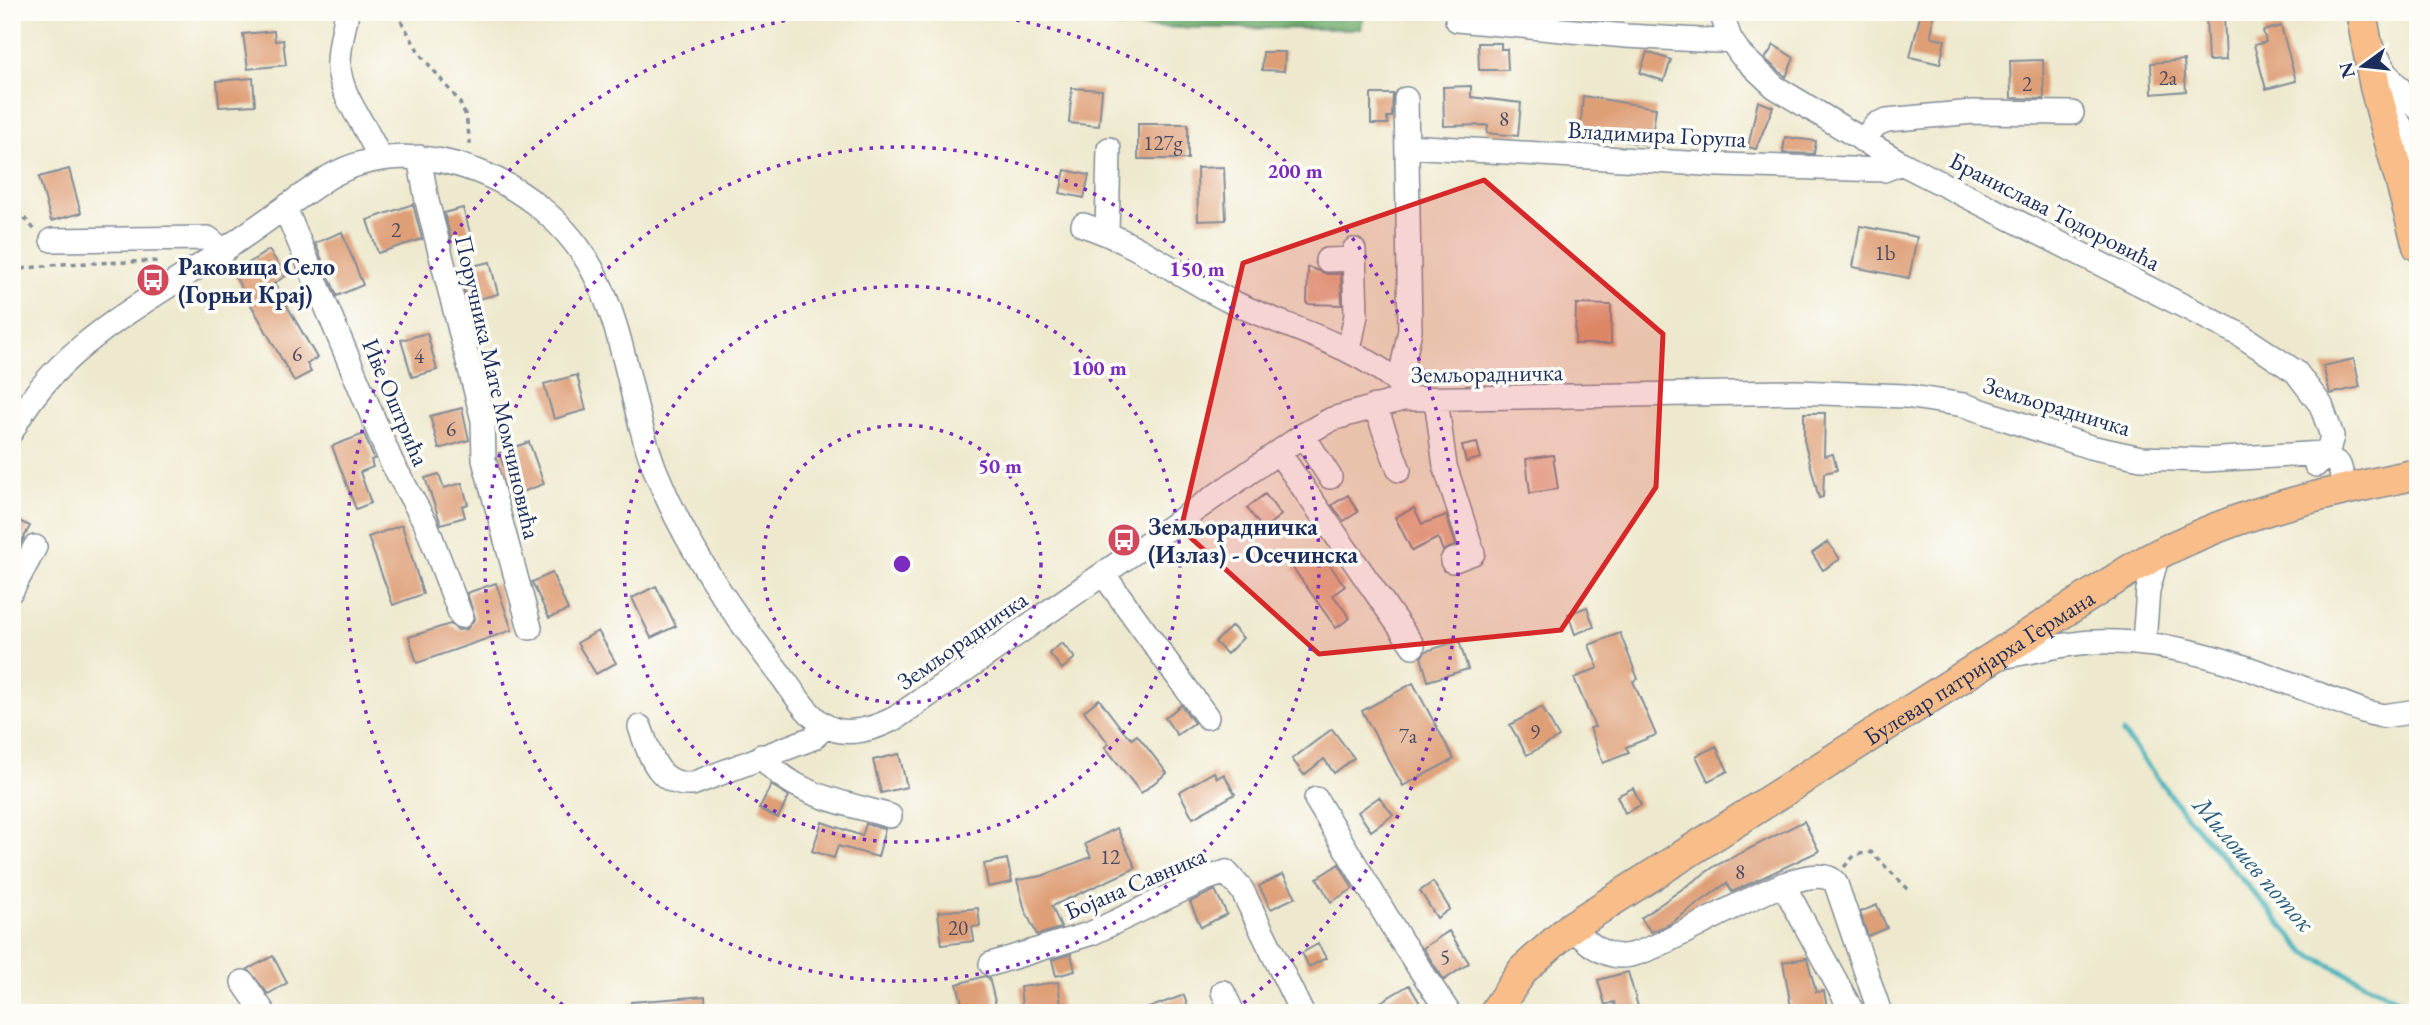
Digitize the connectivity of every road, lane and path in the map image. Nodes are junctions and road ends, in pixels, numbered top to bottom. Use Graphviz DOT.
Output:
graph roads {
  1 [pos="347,12"];
  2 [pos="396,12"];
  3 [pos="1721,12"];
  4 [pos="1457,20"];
  5 [pos="2363,22"];
  6 [pos="1730,39"];
  7 [pos="2375,87"];
  8 [pos="1406,99"];
  9 [pos="2418,108"];
  10 [pos="2072,113"];
  11 [pos="1862,140"];
  12 [pos="1408,146"];
  13 [pos="1109,149"];
  14 [pos="2418,153"];
  15 [pos="379,157"];
  16 [pos="419,157"];
  17 [pos="1901,163"];
  18 [pos="475,172"];
  19 [pos="12,191"];
  20 [pos="285,208"];
  21 [pos="1083,225"];
  22 [pos="1108,233"];
  23 [pos="52,240"];
  24 [pos="2418,246"];
  25 [pos="224,251"];
  26 [pos="1326,260"];
  27 [pos="1349,349"];
  28 [pos="1401,391"];
  29 [pos="1436,399"];
  30 [pos="1376,406"];
  31 [pos="12,431"];
  32 [pos="1303,435"];
  33 [pos="1279,453"];
  34 [pos="1399,470"];
  35 [pos="2322,471"];
  36 [pos="2418,474"];
  37 [pos="1330,477"];
  38 [pos="35,547"];
  39 [pos="2158,554"];
  40 [pos="1452,561"];
  41 [pos="1104,575"];
  42 [pos="12,590"];
  43 [pos="461,616"];
  44 [pos="530,628"];
  45 [pos="2144,642"];
  46 [pos="1413,646"];
  47 [pos="1993,659"];
  48 [pos="2418,712"];
  49 [pos="1207,718"];
  50 [pos="826,726"];
  51 [pos="640,727"];
  52 [pos="761,756"];
  53 [pos="1316,799"];
  54 [pos="890,816"];
  55 [pos="1833,879"];
  56 [pos="1783,884"];
  57 [pos="1909,890"];
  58 [pos="1571,927"];
  59 [pos="991,964"];
  60 [pos="243,982"];
  61 [pos="264,1013"];
  62 [pos="1302,1013"];
  63 [pos="1448,1013"];
  64 [pos="1494,1013"];
  65 [pos="1853,1013"];
  66 [pos="1880,1013"];
  1 -- 15 [label="street"];
  2 -- 18 [label="path"];
  3 -- 6 [label="street, Бранислава Тодоровића"];
  4 -- 6 [label="street"];
  5 -- 7 [label="main road"];
  5 -- 9 [label="street"];
  6 -- 11 [label="street, Бранислава Тодоровића"];
  7 -- 14 [label="street"];
  7 -- 24 [label="main road"];
  8 -- 12 [label="street"];
  10 -- 11 [label="street"];
  11 -- 17 [label="street, Бранислава Тодоровића"];
  12 -- 17 [label="street, Владимира Горупа"];
  12 -- 28 [label="street"];
  13 -- 22 [label="street"];
  15 -- 16 [label="street"];
  15 -- 20 [label="street"];
  16 -- 18 [label="street"];
  16 -- 44 [label="street, Поручника Мате Момчиновића"];
  17 -- 35 [label="street, Бранислава Тодоровића"];
  18 -- 50 [label="street"];
  19 -- 23 [label="path"];
  20 -- 25 [label="street"];
  20 -- 43 [label="street, Иве Оштрића"];
  21 -- 22 [label="street"];
  22 -- 27 [label="street"];
  23 -- 25 [label="street"];
  25 -- 31 [label="street"];
  26 -- 27 [label="street"];
  27 -- 28 [label="street"];
  28 -- 29 [label="street, Земљорадничка"];
  28 -- 30 [label="street, Земљорадничка"];
  29 -- 35 [label="street, Земљорадничка"];
  29 -- 40 [label="street"];
  30 -- 32 [label="street, Земљорадничка"];
  30 -- 34 [label="street"];
  32 -- 33 [label="street, Земљорадничка"];
  32 -- 37 [label="street"];
  33 -- 41 [label="street, Земљорадничка"];
  33 -- 46 [label="street"];
  35 -- 36 [label="main road, Булевар патријарха Германа"];
  35 -- 39 [label="main road, Булевар патријарха Германа"];
  38 -- 42 [label="street"];
  39 -- 45 [label="street"];
  39 -- 47 [label="main road, Булевар патријарха Германа"];
  41 -- 49 [label="street"];
  41 -- 50 [label="street, Земљорадничка"];
  45 -- 47 [label="street"];
  45 -- 48 [label="street"];
  47 -- 58 [label="main road, Булевар патријарха Германа"];
  50 -- 52 [label="street"];
  51 -- 52 [label="street"];
  52 -- 54 [label="street"];
  53 -- 63 [label="street"];
  55 -- 56 [label="street"];
  55 -- 57 [label="path"];
  55 -- 66 [label="street"];
  56 -- 58 [label="street"];
  56 -- 65 [label="street"];
  58 -- 64 [label="main road, Булевар патријарха Германа"];
  59 -- 62 [label="street, Бојана Савника"];
  60 -- 61 [label="street"];
}
